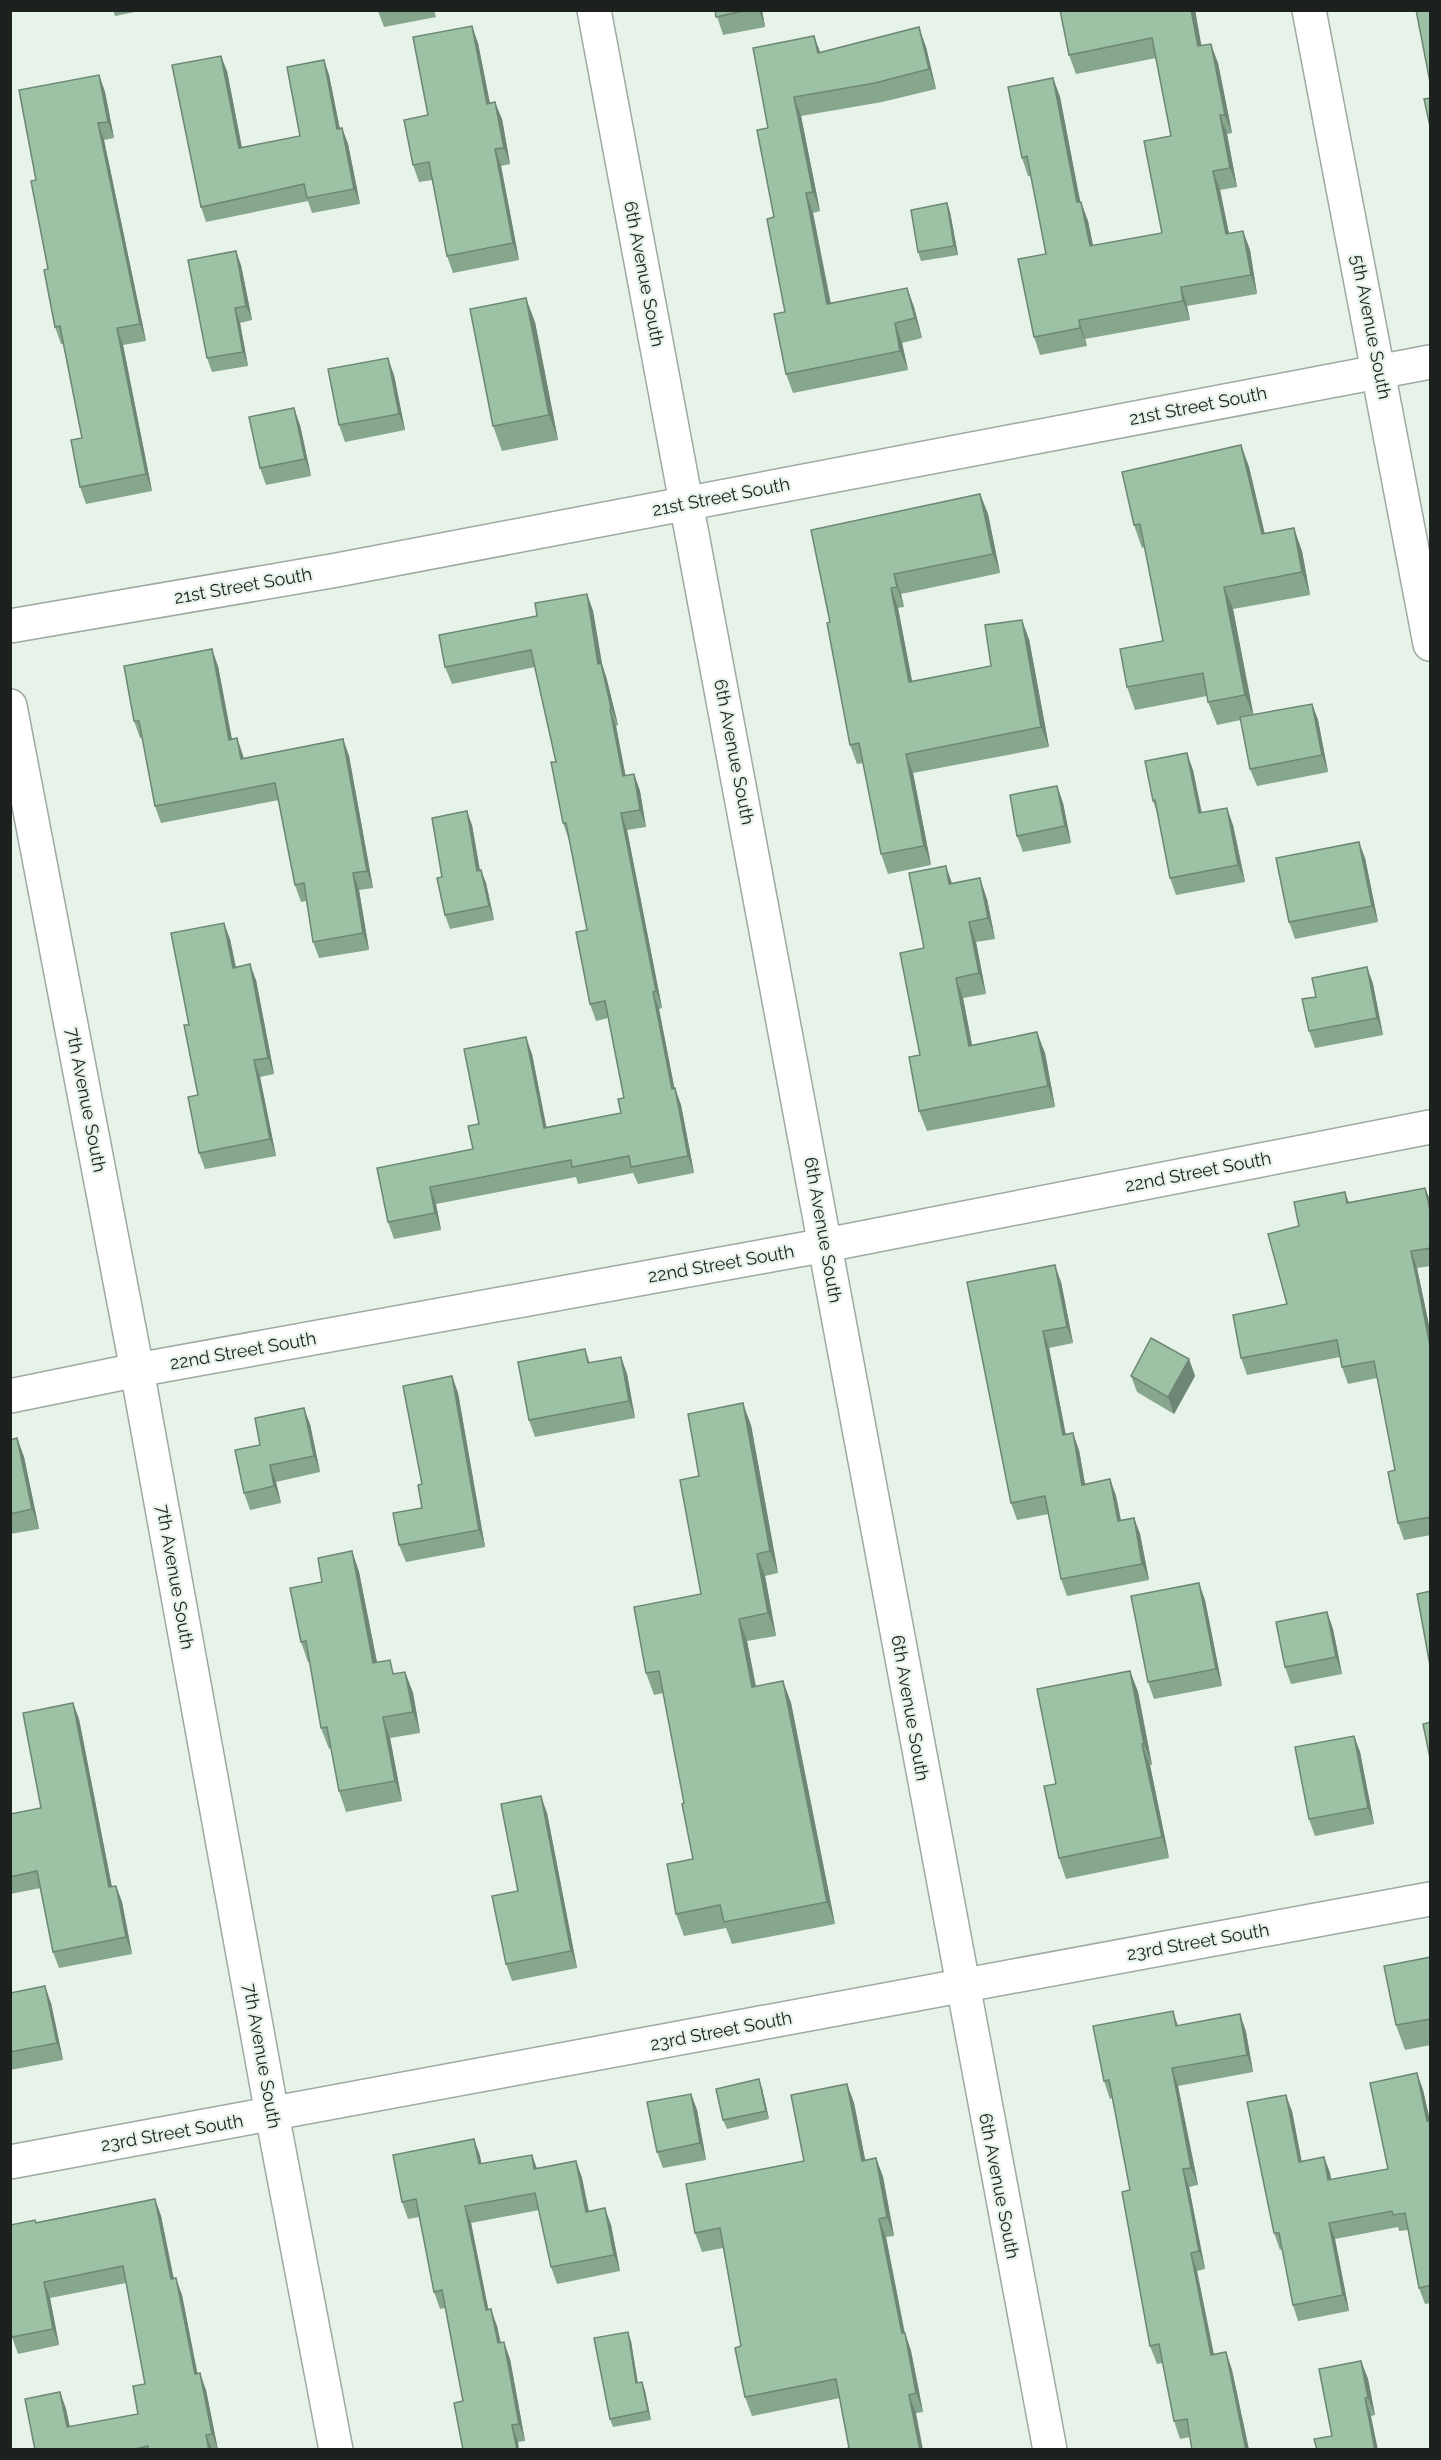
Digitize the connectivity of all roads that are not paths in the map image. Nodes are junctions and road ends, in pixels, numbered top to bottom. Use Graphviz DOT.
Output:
graph roads {
  1 [pos="594,10"];
  2 [pos="1309,10"];
  3 [pos="1431,362"];
  4 [pos="1380,372"];
  5 [pos="688,503"];
  6 [pos="10,626"];
  7 [pos="1431,644"];
  8 [pos="10,706"];
  9 [pos="1431,1127"];
  10 [pos="826,1245"];
  11 [pos="137,1371"];
  12 [pos="10,1396"];
  13 [pos="1431,1899"];
  14 [pos="961,1985"];
  15 [pos="272,2114"];
  16 [pos="10,2162"];
  17 [pos="336,2450"];
  18 [pos="1050,2450"];
  1 -- 5 [label="street, 6th Avenue South"];
  2 -- 4 [label="street, 5th Avenue South"];
  3 -- 4 [label="street, 21st Street South"];
  4 -- 5 [label="street, 21st Street South"];
  4 -- 7 [label="street, 5th Avenue South"];
  5 -- 6 [label="street, 21st Street South"];
  5 -- 10 [label="street, 6th Avenue South"];
  8 -- 11 [label="street, 7th Avenue South"];
  9 -- 10 [label="street, 22nd Street South"];
  10 -- 11 [label="street, 22nd Street South"];
  10 -- 14 [label="street, 6th Avenue South"];
  11 -- 12 [label="street, 22nd Street South"];
  11 -- 15 [label="street, 7th Avenue South"];
  13 -- 14 [label="street, 23rd Street South"];
  14 -- 15 [label="street, 23rd Street South"];
  14 -- 18 [label="street, 6th Avenue South"];
  15 -- 16 [label="street, 23rd Street South"];
  15 -- 17 [label="street, 7th Avenue South"];
}
